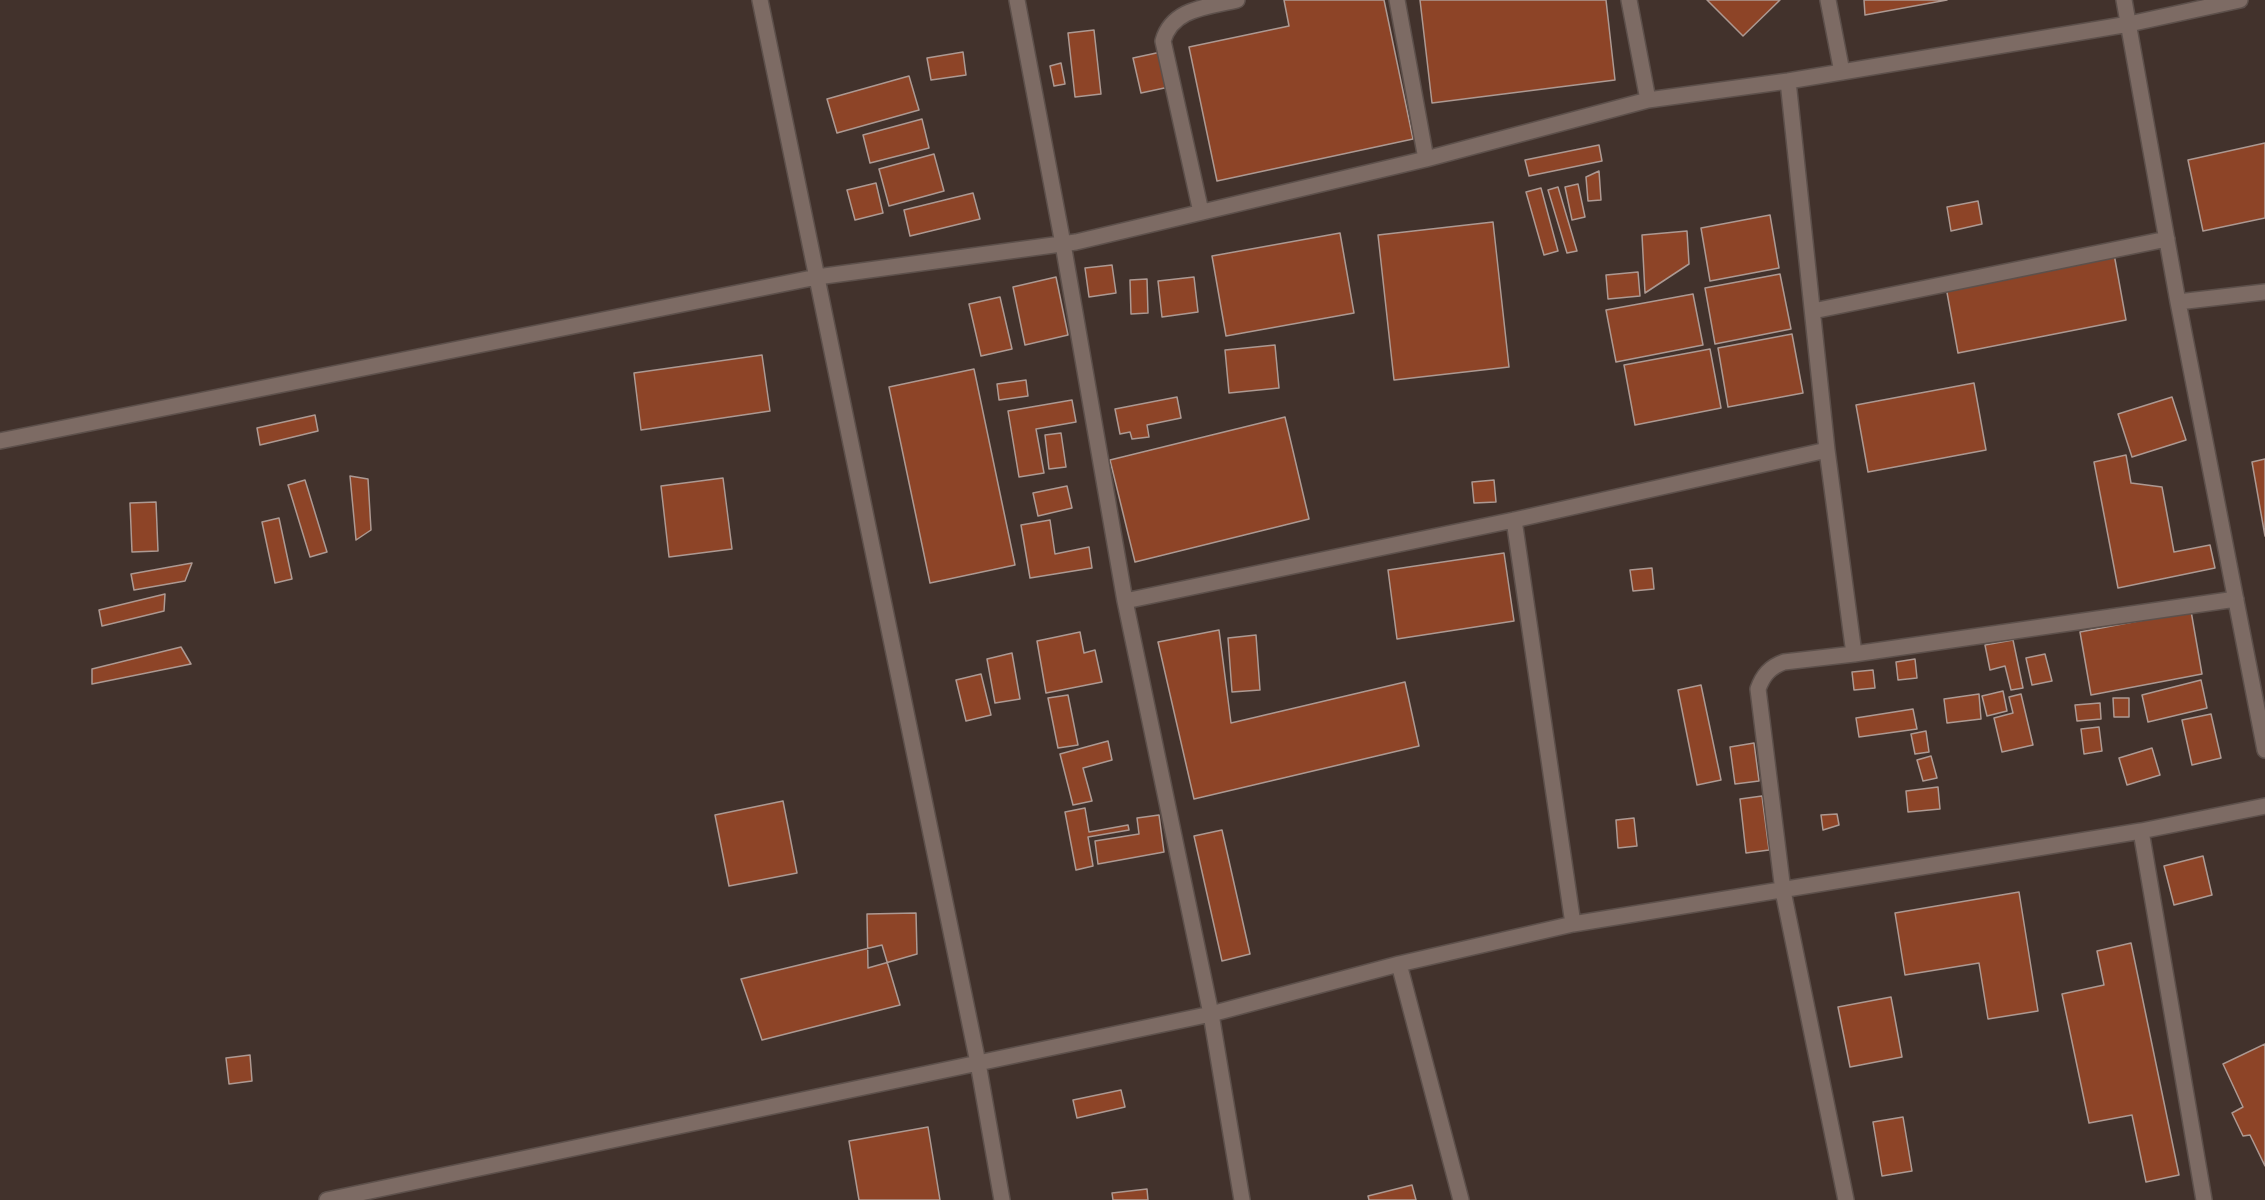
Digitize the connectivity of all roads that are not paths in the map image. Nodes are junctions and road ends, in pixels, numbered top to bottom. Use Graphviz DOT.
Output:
graph roads {
  1 [pos="760,0"];
  2 [pos="1017,0"];
  3 [pos="1237,0"];
  4 [pos="1397,0"];
  5 [pos="1629,0"];
  6 [pos="1828,0"];
  7 [pos="2124,0"];
  8 [pos="2240,0"];
  9 [pos="1200,4"];
  10 [pos="2129,24"];
  11 [pos="1842,72"];
  12 [pos="1788,81"];
  13 [pos="1647,100"];
  14 [pos="1426,159"];
  15 [pos="1201,213"];
  16 [pos="2167,239"];
  17 [pos="1063,244"];
  18 [pos="817,277"];
  19 [pos="2265,292"];
  20 [pos="2178,302"];
  21 [pos="1813,311"];
  22 [pos="0,441"];
  23 [pos="1827,450"];
  24 [pos="1514,520"];
  25 [pos="2236,599"];
  26 [pos="1125,601"];
  27 [pos="1854,654"];
  28 [pos="2265,750"];
  29 [pos="2265,806"];
  30 [pos="2141,831"];
  31 [pos="1783,891"];
  32 [pos="1573,924"];
  33 [pos="1400,964"];
  34 [pos="1211,1014"];
  35 [pos="978,1063"];
  36 [pos="327,1200"];
  37 [pos="1002,1200"];
  38 [pos="1242,1200"];
  39 [pos="1461,1200"];
  40 [pos="1846,1200"];
  41 [pos="2204,1200"];
  1 -- 18 [label="street"];
  2 -- 17 [label="street"];
  3 -- 9 [label="street"];
  4 -- 14 [label="street"];
  5 -- 13 [label="street"];
  6 -- 11 [label="street"];
  7 -- 10 [label="street"];
  8 -- 10 [label="street"];
  9 -- 15 [label="street"];
  10 -- 11 [label="street"];
  10 -- 16 [label="street"];
  11 -- 12 [label="street"];
  12 -- 13 [label="street"];
  12 -- 21 [label="street"];
  13 -- 14 [label="street"];
  14 -- 15 [label="street"];
  15 -- 17 [label="street"];
  16 -- 20 [label="street"];
  16 -- 21 [label="street"];
  17 -- 18 [label="street"];
  17 -- 26 [label="street"];
  18 -- 22 [label="street"];
  18 -- 35 [label="street"];
  19 -- 20 [label="street"];
  20 -- 25 [label="street"];
  21 -- 23 [label="street"];
  23 -- 24 [label="street"];
  23 -- 27 [label="street"];
  24 -- 26 [label="street"];
  24 -- 32 [label="street"];
  25 -- 27 [label="street"];
  25 -- 28 [label="street"];
  26 -- 34 [label="street"];
  27 -- 31 [label="street"];
  29 -- 30 [label="street"];
  30 -- 31 [label="street"];
  30 -- 41 [label="street"];
  31 -- 32 [label="street"];
  31 -- 40 [label="street"];
  32 -- 33 [label="street"];
  33 -- 34 [label="street"];
  33 -- 39 [label="street"];
  34 -- 35 [label="street"];
  34 -- 38 [label="street"];
  35 -- 36 [label="street"];
  35 -- 37 [label="street"];
}
